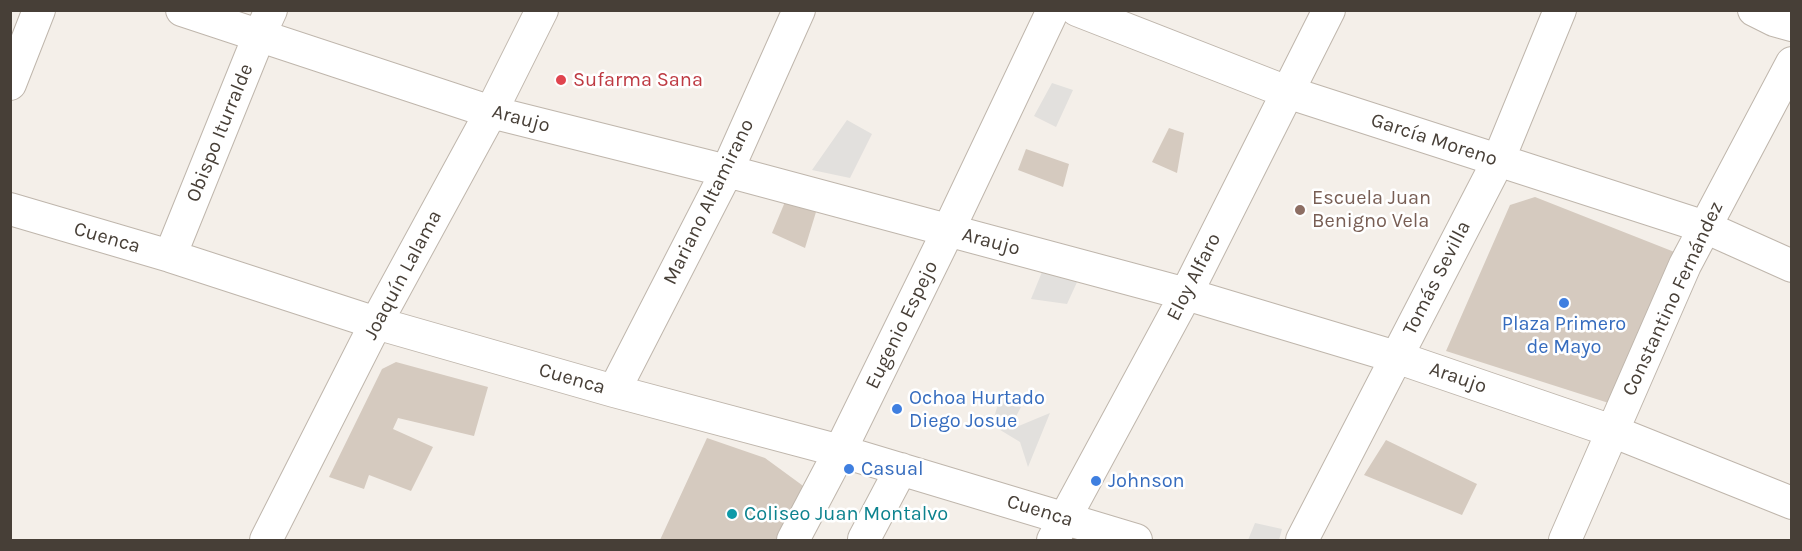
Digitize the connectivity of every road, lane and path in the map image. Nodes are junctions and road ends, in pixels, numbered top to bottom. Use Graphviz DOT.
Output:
graph roads {
  1 [pos="39,10"];
  2 [pos="182,10"];
  3 [pos="542,10"];
  4 [pos="799,10"];
  5 [pos="1053,10"];
  6 [pos="1077,10"];
  7 [pos="1329,10"];
  8 [pos="1560,10"];
  9 [pos="1754,10"];
  10 [pos="265,23"];
  11 [pos="1791,25"];
  12 [pos="1791,63"];
  13 [pos="11,82"];
  14 [pos="1287,92"];
  15 [pos="491,112"];
  16 [pos="1498,161"];
  17 [pos="727,171"];
  18 [pos="10,209"];
  19 [pos="1705,228"];
  20 [pos="948,231"];
  21 [pos="170,256"];
  22 [pos="1791,266"];
  23 [pos="1186,294"];
  24 [pos="376,323"];
  25 [pos="1396,357"];
  26 [pos="614,391"];
  27 [pos="1612,431"];
  28 [pos="840,451"];
  29 [pos="901,469"];
  30 [pos="1791,503"];
  31 [pos="1059,529"];
  32 [pos="864,539"];
  33 [pos="266,540"];
  34 [pos="793,540"];
  35 [pos="1136,540"];
  36 [pos="1302,540"];
  37 [pos="1565,540"];
  1 -- 13 [label="street"];
  2 -- 10 [label="street, Araujo"];
  3 -- 15 [label="street, Joaquín Lalama"];
  4 -- 17 [label="street, Mariano Altamirano"];
  5 -- 20 [label="street, Eugenio Espejo"];
  6 -- 14 [label="street, García Moreno"];
  7 -- 14 [label="street, Eloy Alfaro"];
  8 -- 16 [label="street, Tomás Sevilla"];
  9 -- 11 [label="street"];
  10 -- 15 [label="street, Araujo"];
  10 -- 21 [label="street, Obispo Iturralde"];
  12 -- 19 [label="street, Constantino Fernández"];
  14 -- 16 [label="street, García Moreno"];
  14 -- 23 [label="street, Eloy Alfaro"];
  15 -- 17 [label="street, Araujo"];
  15 -- 24 [label="street, Joaquín Lalama"];
  16 -- 19 [label="street, García Moreno"];
  16 -- 25 [label="street, Tomás Sevilla"];
  17 -- 20 [label="street, Araujo"];
  17 -- 26 [label="street, Mariano Altamirano"];
  18 -- 21 [label="street, Cuenca"];
  19 -- 22 [label="street, García Moreno"];
  19 -- 27 [label="street, Constantino Fernández"];
  20 -- 23 [label="street, Araujo"];
  20 -- 28 [label="street, Eugenio Espejo"];
  21 -- 24 [label="street, Cuenca"];
  23 -- 25 [label="street, Araujo"];
  23 -- 31 [label="street, Eloy Alfaro"];
  24 -- 26 [label="street, Cuenca"];
  24 -- 33 [label="street, Joaquín Lalama"];
  25 -- 27 [label="street, Araujo"];
  25 -- 36 [label="street, Tomás Sevilla"];
  26 -- 28 [label="street, Cuenca"];
  27 -- 30 [label="street, Araujo"];
  27 -- 37 [label="street, Constantino Fernández"];
  28 -- 29 [label="street, Cuenca"];
  28 -- 34 [label="street, Eugenio Espejo"];
  29 -- 31 [label="street, Cuenca"];
  29 -- 32 [label="street"];
  31 -- 35 [label="street, Cuenca"];
}
